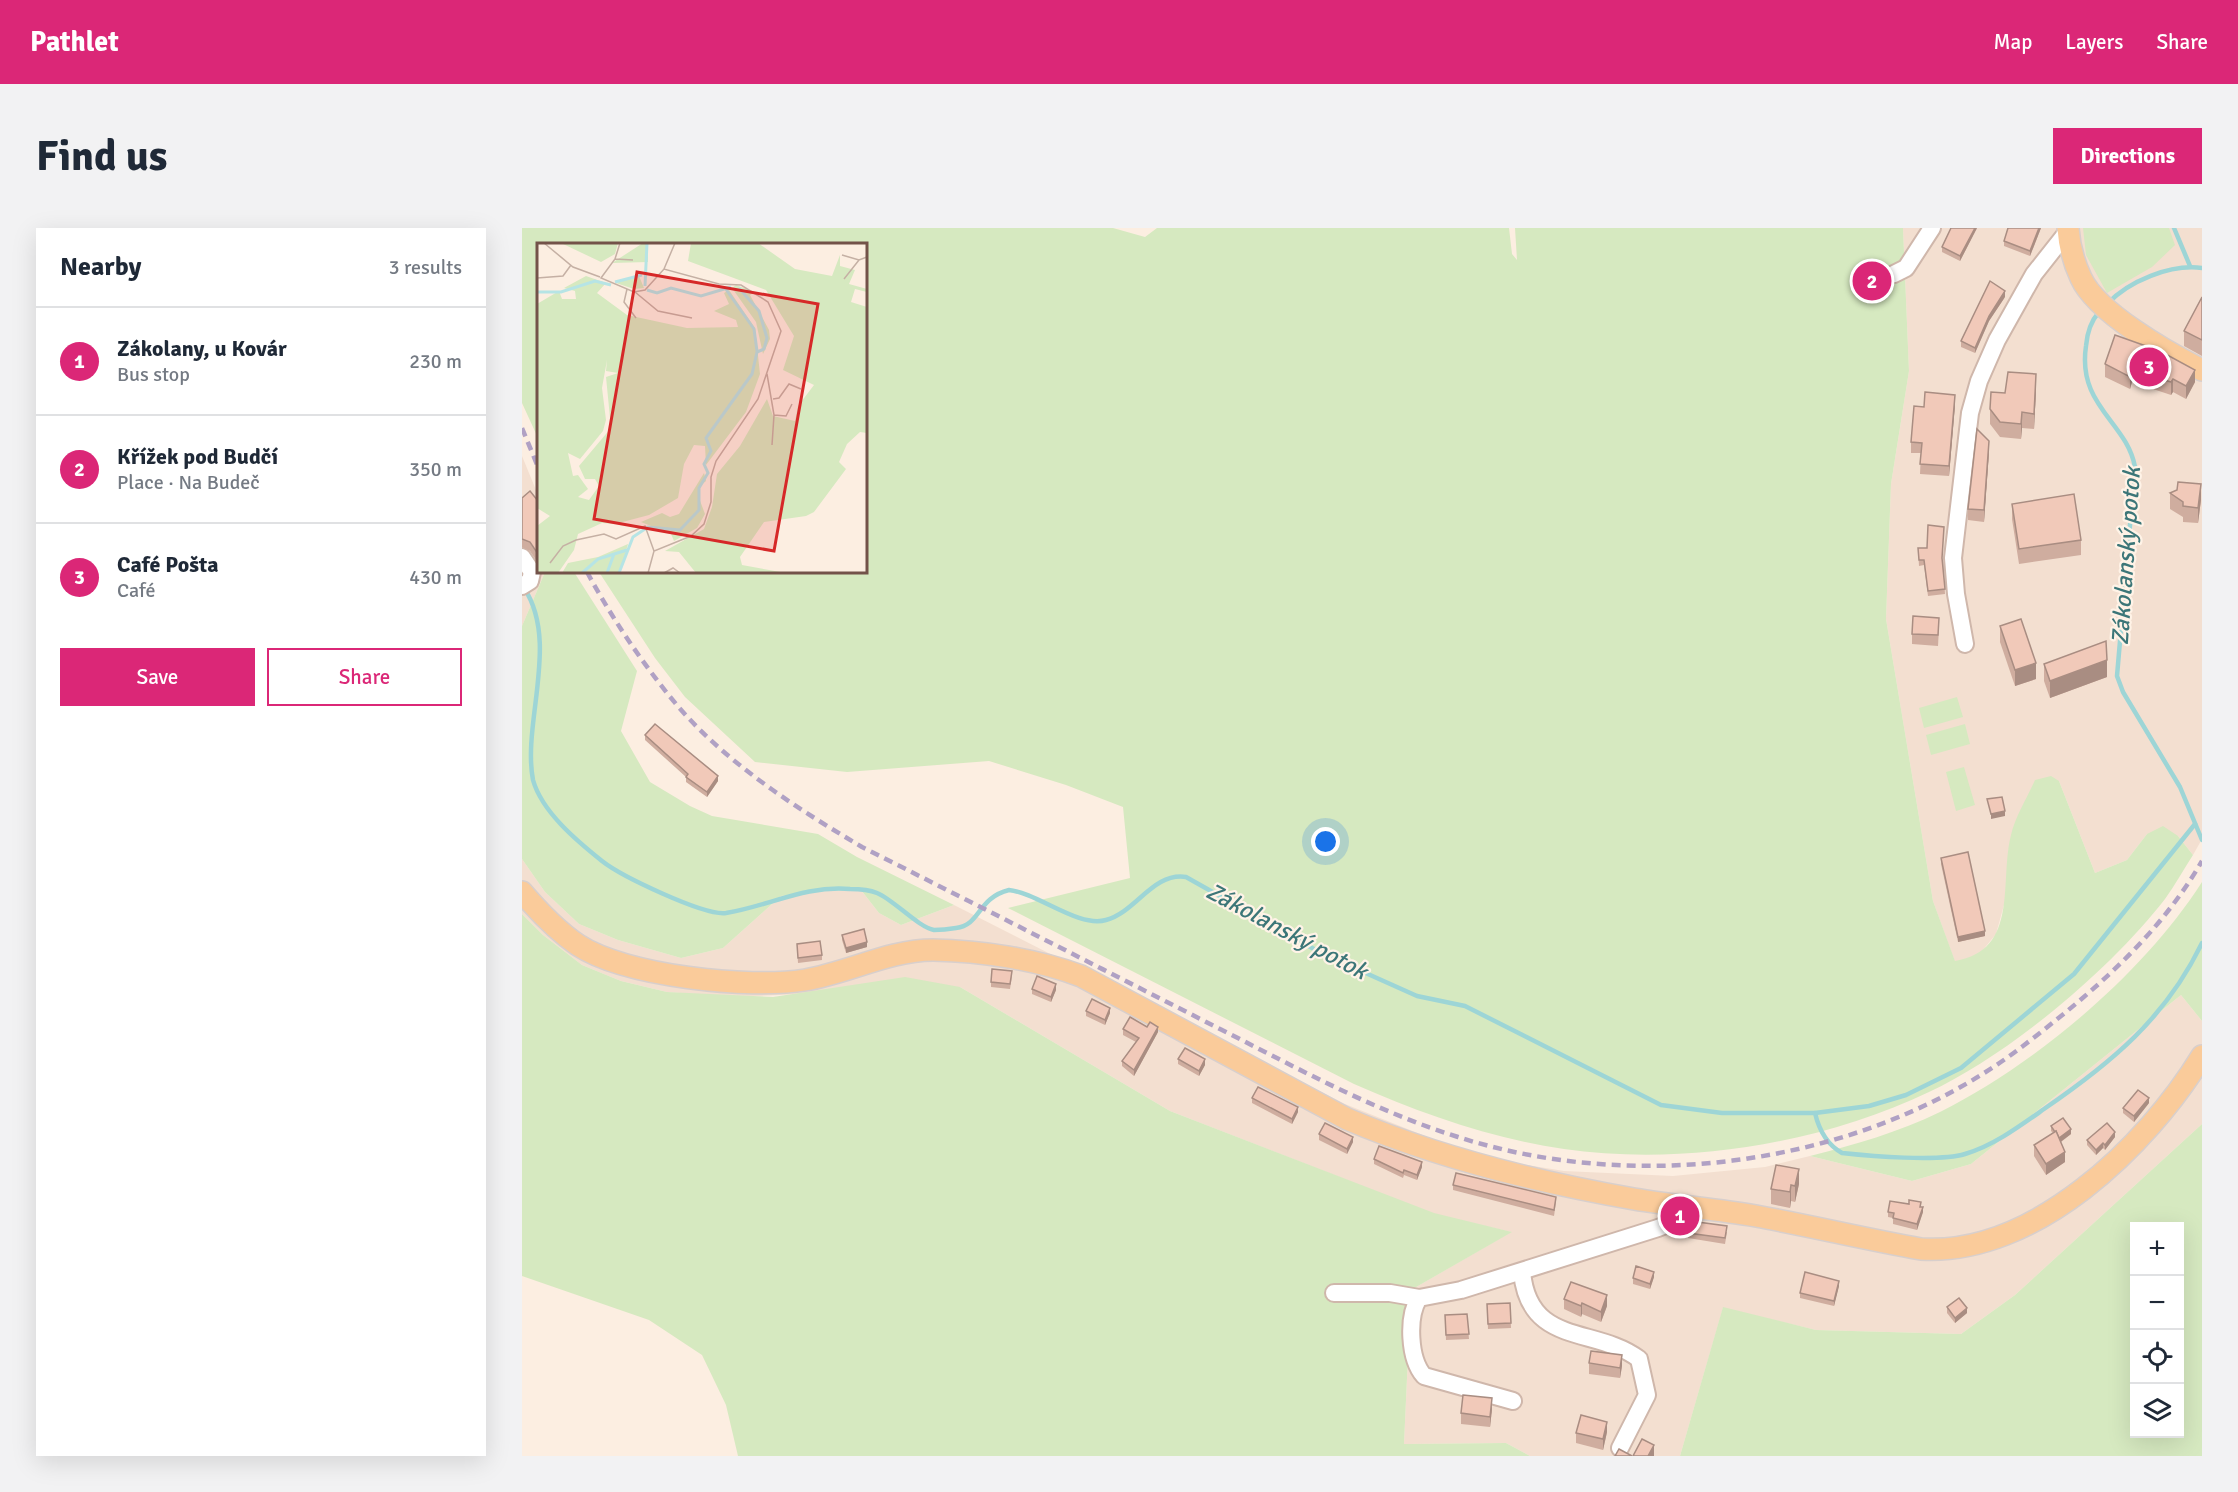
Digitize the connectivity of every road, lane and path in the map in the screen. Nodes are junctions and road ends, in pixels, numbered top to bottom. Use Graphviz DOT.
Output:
graph roads {
  1 [pos="1932,228"];
  2 [pos="2068,229"];
  3 [pos="1894,274"];
  4 [pos="2202,370"];
  5 [pos="522,557"];
  6 [pos="526,584"];
  7 [pos="1965,644"];
  8 [pos="522,892"];
  9 [pos="2202,1056"];
  10 [pos="1677,1205"];
  11 [pos="1522,1272"];
  12 [pos="1334,1293"];
  13 [pos="1419,1298"];
  14 [pos="1513,1401"];
  15 [pos="1620,1448"];
  1 -- 3 [label="street"];
  2 -- 4 [label="main road"];
  2 -- 7 [label="street"];
  5 -- 6 [label="street"];
  8 -- 10 [label="main road"];
  9 -- 10 [label="main road"];
  10 -- 11 [label="street"];
  11 -- 13 [label="street"];
  11 -- 15 [label="street"];
  12 -- 13 [label="street"];
  13 -- 14 [label="street"];
}
